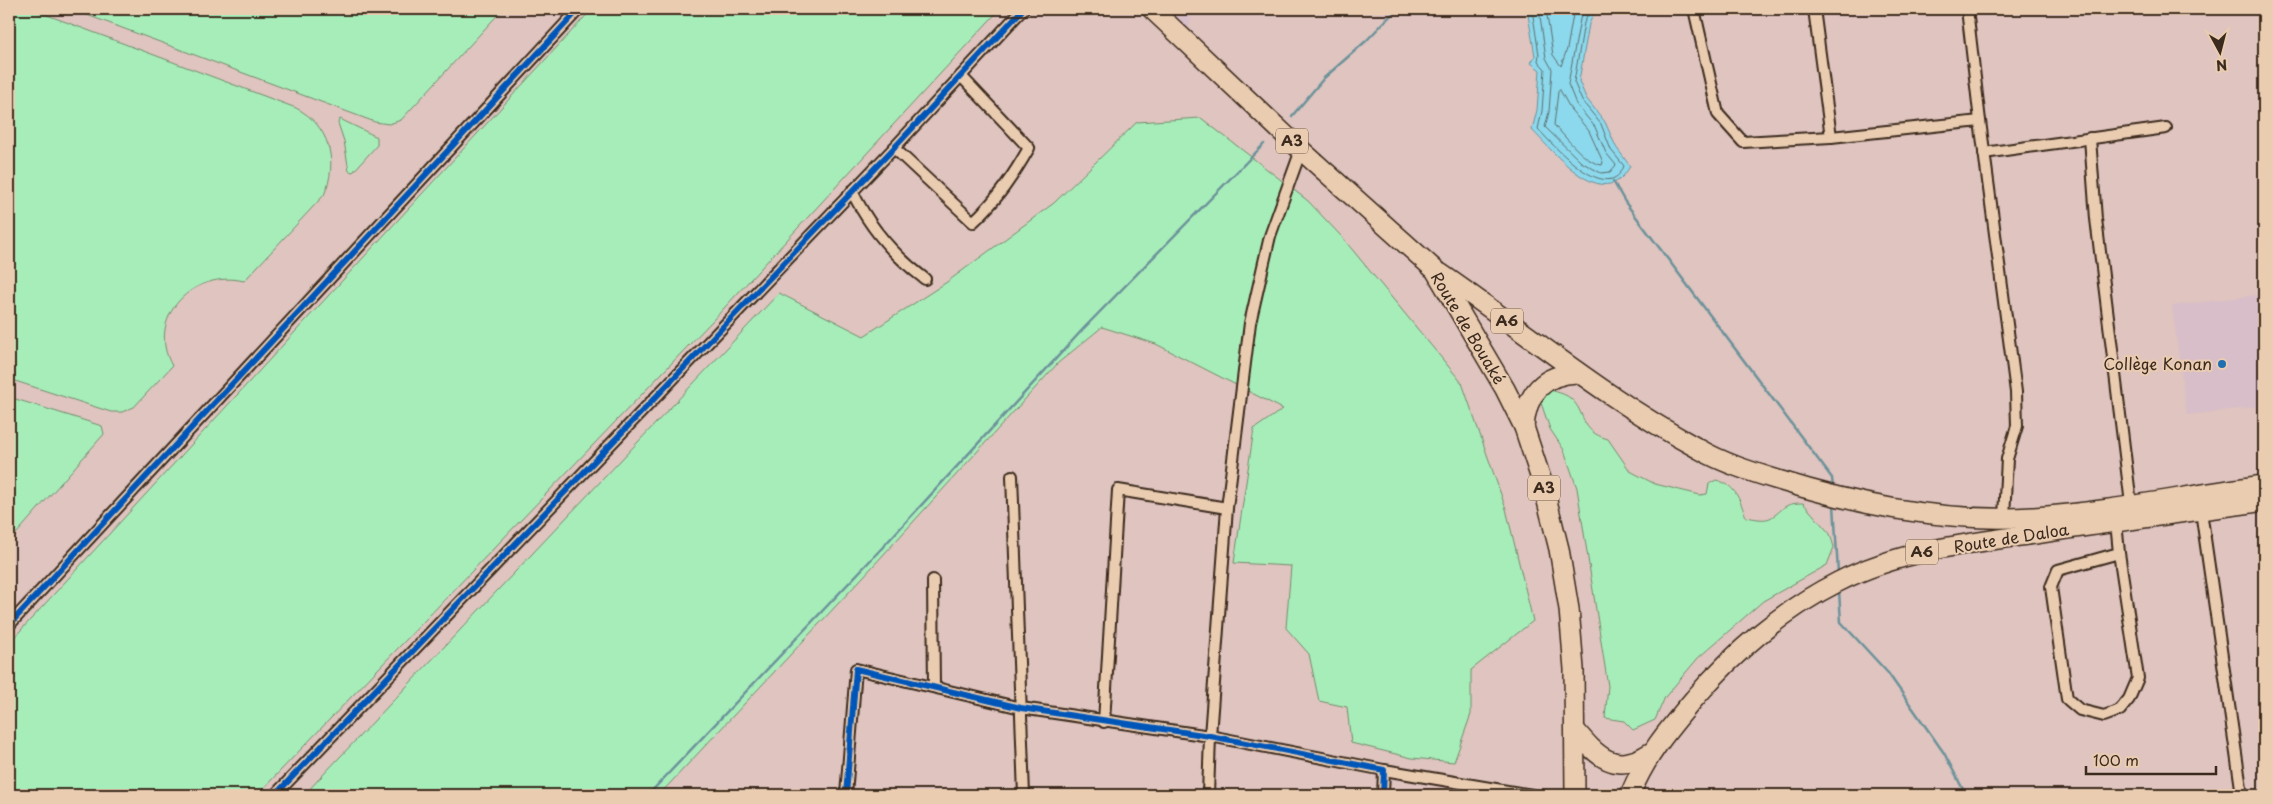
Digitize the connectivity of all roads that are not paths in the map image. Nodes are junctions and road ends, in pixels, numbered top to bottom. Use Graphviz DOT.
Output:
graph roads {
  1 [pos="579,9"];
  2 [pos="1023,9"];
  3 [pos="1152,9"];
  4 [pos="1694,9"];
  5 [pos="1814,9"];
  6 [pos="1967,9"];
  7 [pos="962,76"];
  8 [pos="1980,121"];
  9 [pos="2166,128"];
  10 [pos="1831,137"];
  11 [pos="2090,138"];
  12 [pos="894,148"];
  13 [pos="1301,150"];
  14 [pos="1984,153"];
  15 [pos="852,191"];
  16 [pos="1435,270"];
  17 [pos="925,279"];
  18 [pos="1577,373"];
  19 [pos="1524,427"];
  20 [pos="1012,476"];
  21 [pos="2264,485"];
  22 [pos="2264,501"];
  23 [pos="2131,504"];
  24 [pos="1226,508"];
  25 [pos="2201,510"];
  26 [pos="2004,517"];
  27 [pos="2116,522"];
  28 [pos="2005,538"];
  29 [pos="2118,554"];
  30 [pos="933,580"];
  31 [pos="9,625"];
  32 [pos="934,686"];
  33 [pos="1021,708"];
  34 [pos="1104,722"];
  35 [pos="1575,730"];
  36 [pos="1210,736"];
  37 [pos="1650,753"];
  38 [pos="1384,770"];
  39 [pos="275,795"];
  40 [pos="846,795"];
  41 [pos="1024,795"];
  42 [pos="1208,795"];
  43 [pos="1383,795"];
  44 [pos="1532,795"];
  45 [pos="1575,795"];
  46 [pos="1630,795"];
  47 [pos="2242,795"];
  1 -- 31 [label="street"];
  2 -- 7 [label="street"];
  3 -- 13 [label="highway, Route de Bouaké / A3"];
  4 -- 10 [label="street"];
  5 -- 10 [label="street"];
  6 -- 8 [label="street"];
  7 -- 12 [label="street"];
  7 -- 12 [label="street"];
  8 -- 10 [label="street"];
  8 -- 14 [label="street"];
  9 -- 11 [label="street"];
  11 -- 14 [label="street"];
  11 -- 23 [label="street"];
  12 -- 15 [label="street"];
  13 -- 16 [label="highway, Route de Bouaké / A3"];
  13 -- 24 [label="street"];
  14 -- 26 [label="street"];
  15 -- 17 [label="street"];
  15 -- 39 [label="street"];
  16 -- 18 [label="highway, A6"];
  16 -- 19 [label="highway, Route de Bouaké / A3"];
  18 -- 19 [label="highway"];
  18 -- 26 [label="highway, A6"];
  19 -- 35 [label="highway, Route de Bouaké / A3"];
  20 -- 33 [label="street"];
  21 -- 23 [label="highway, Route de Daloa / A6"];
  22 -- 25 [label="highway, Route de Daloa / A6"];
  23 -- 26 [label="highway, Route de Daloa / A6"];
  24 -- 34 [label="street"];
  24 -- 36 [label="street"];
  25 -- 27 [label="highway, Route de Daloa / A6"];
  25 -- 47 [label="street"];
  26 -- 28 [label="highway"];
  27 -- 28 [label="highway, Route de Daloa / A6"];
  27 -- 29 [label="street"];
  28 -- 37 [label="highway, Route de Daloa / A6"];
  29 -- 29 [label="street"];
  30 -- 32 [label="street"];
  32 -- 33 [label="street"];
  32 -- 40 [label="street"];
  33 -- 34 [label="street"];
  33 -- 41 [label="street"];
  34 -- 36 [label="street"];
  35 -- 37 [label="highway"];
  35 -- 45 [label="highway, A3"];
  36 -- 38 [label="street"];
  36 -- 42 [label="street"];
  37 -- 46 [label="highway, A6"];
  38 -- 43 [label="street"];
  38 -- 44 [label="street"];
}
